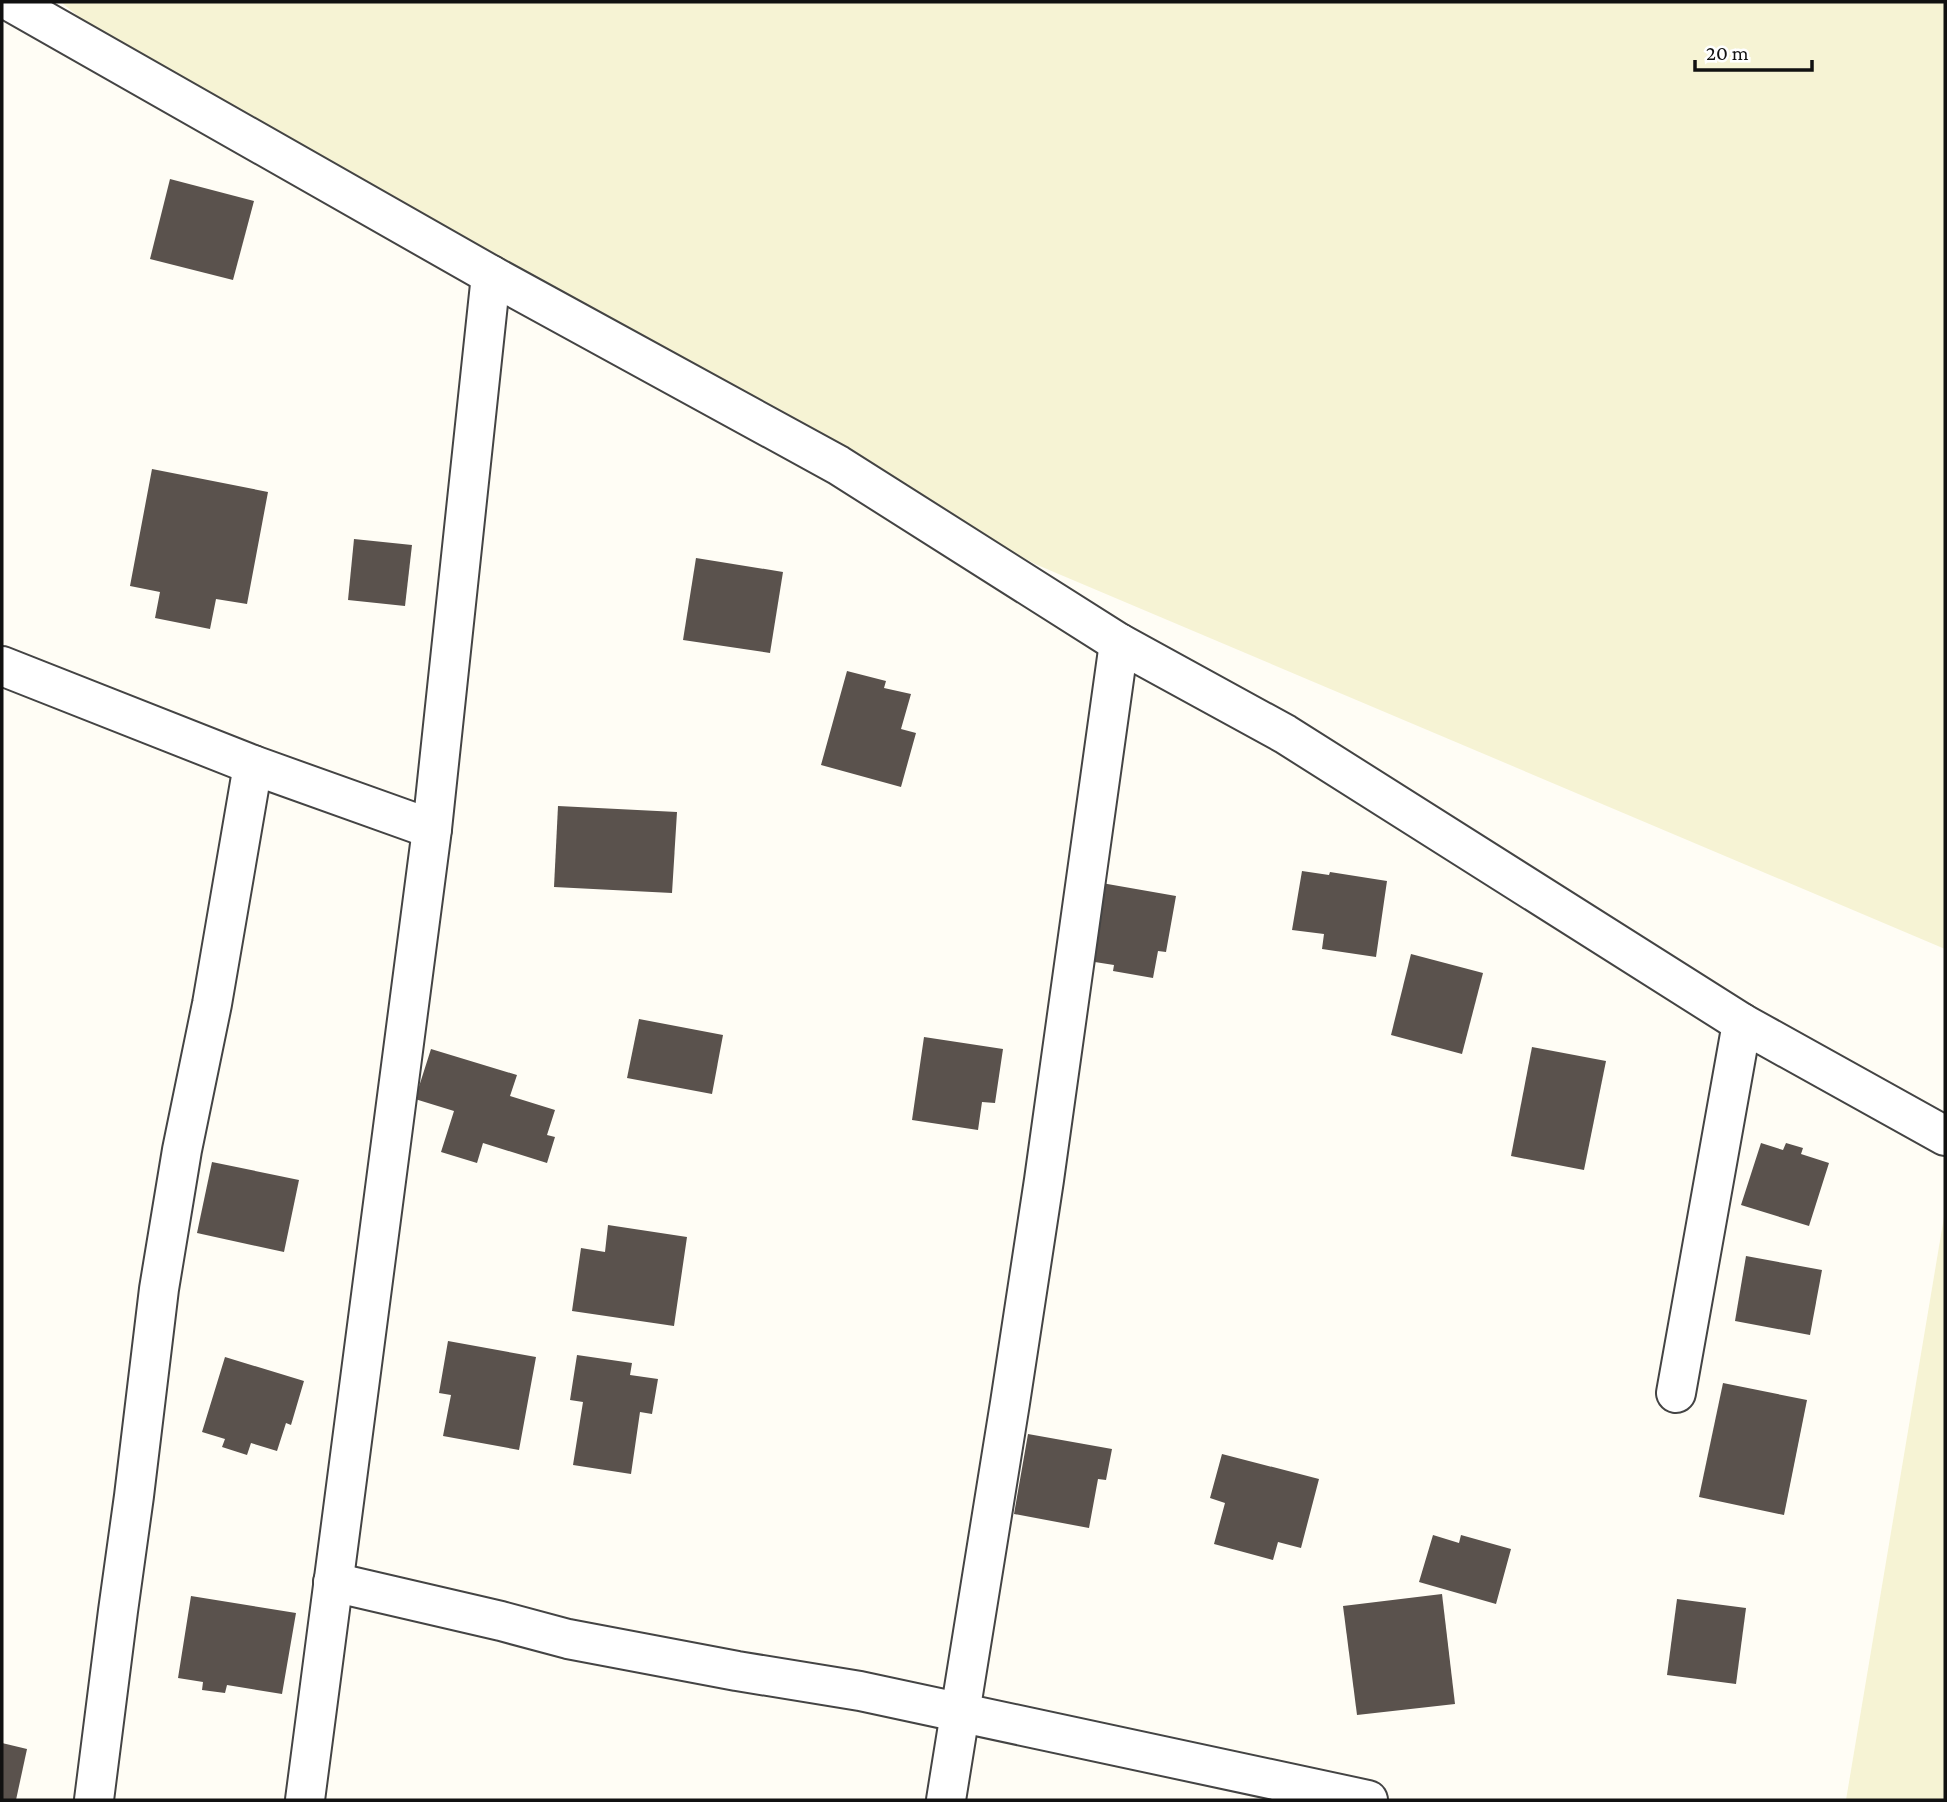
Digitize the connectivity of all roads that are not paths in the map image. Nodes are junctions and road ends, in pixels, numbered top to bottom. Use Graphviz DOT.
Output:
graph roads {
  1 [pos="11,2"];
  2 [pos="491,275"];
  3 [pos="1119,643"];
  4 [pos="2,666"];
  5 [pos="253,765"];
  6 [pos="432,829"];
  7 [pos="1742,1023"];
  8 [pos="1945,1136"];
  9 [pos="1676,1394"];
  10 [pos="334,1582"];
  11 [pos="960,1711"];
  12 [pos="94,1800"];
  13 [pos="305,1800"];
  14 [pos="946,1800"];
  15 [pos="1368,1800"];
  1 -- 2 [label="street"];
  2 -- 3 [label="street"];
  2 -- 6 [label="street"];
  3 -- 7 [label="street"];
  3 -- 11 [label="street"];
  4 -- 5 [label="street"];
  5 -- 6 [label="street"];
  5 -- 12 [label="street"];
  6 -- 10 [label="street"];
  7 -- 8 [label="street"];
  7 -- 9 [label="street"];
  10 -- 11 [label="street"];
  10 -- 13 [label="street"];
  11 -- 14 [label="street"];
  11 -- 15 [label="street"];
}
